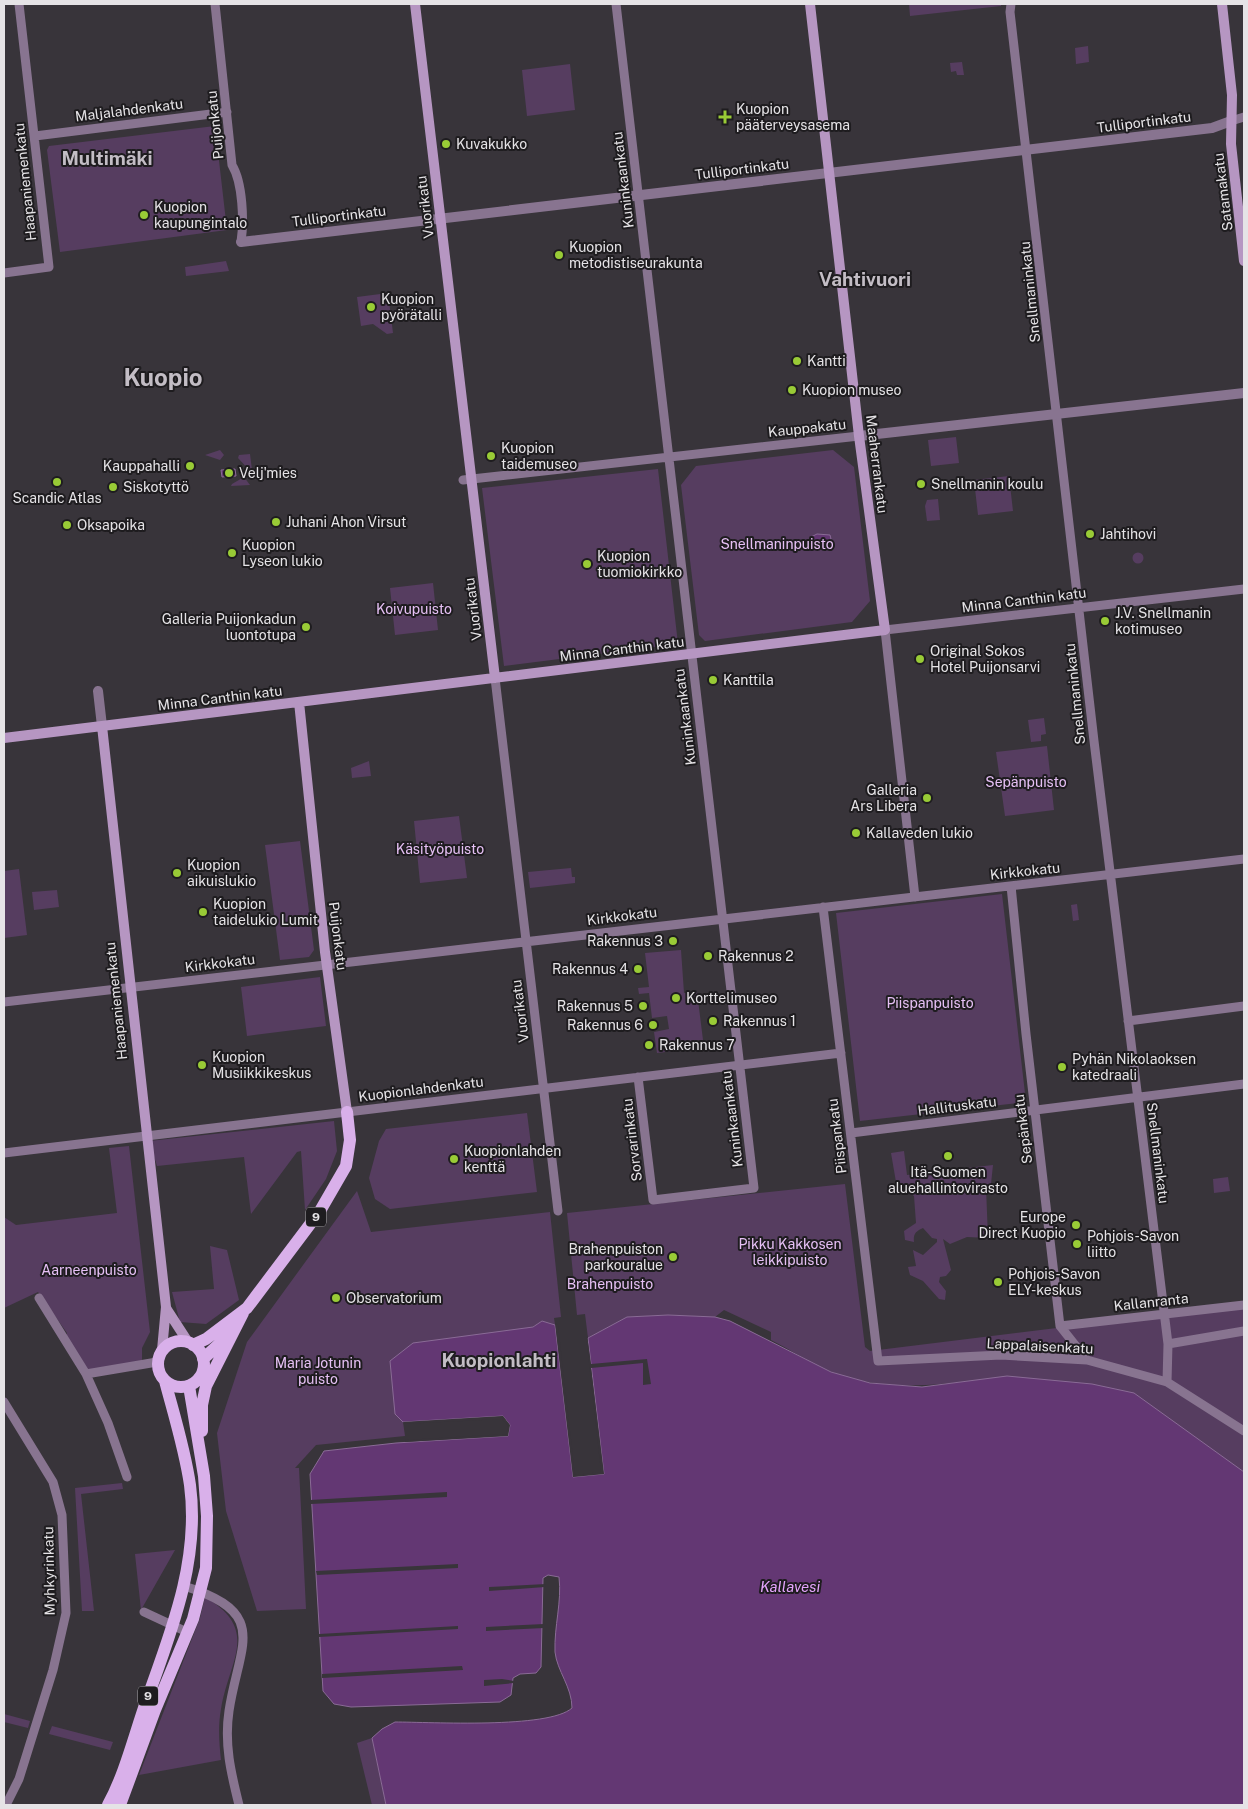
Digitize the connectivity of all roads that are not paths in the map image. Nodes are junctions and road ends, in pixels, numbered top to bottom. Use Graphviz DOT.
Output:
graph roads {
  1 [pos="19,4"];
  2 [pos="215,4"];
  3 [pos="415,4"];
  4 [pos="616,4"];
  5 [pos="810,4"];
  6 [pos="1012,4"];
  7 [pos="1222,4"];
  8 [pos="227,112"];
  9 [pos="1244,117"];
  10 [pos="1231,121"];
  11 [pos="35,136"];
  12 [pos="1027,149"];
  13 [pos="829,172"];
  14 [pos="638,194"];
  15 [pos="440,217"];
  16 [pos="241,242"];
  17 [pos="1244,261"];
  18 [pos="4,273"];
  19 [pos="1244,393"];
  20 [pos="1058,414"];
  21 [pos="859,436"];
  22 [pos="669,457"];
  23 [pos="468,480"];
  24 [pos="1244,589"];
  25 [pos="1079,606"];
  26 [pos="885,630"];
  27 [pos="691,654"];
  28 [pos="495,678"];
  29 [pos="98,691"];
  30 [pos="299,702"];
  31 [pos="102,726"];
  32 [pos="4,738"];
  33 [pos="1244,860"];
  34 [pos="1111,875"];
  35 [pos="1011,886"];
  36 [pos="915,897"];
  37 [pos="823,907"];
  38 [pos="722,918"];
  39 [pos="526,942"];
  40 [pos="327,964"];
  41 [pos="130,988"];
  42 [pos="4,1002"];
  43 [pos="1244,1006"];
  44 [pos="1128,1021"];
  45 [pos="841,1053"];
  46 [pos="739,1065"];
  47 [pos="638,1077"];
  48 [pos="1244,1084"];
  49 [pos="543,1089"];
  50 [pos="1137,1097"];
  51 [pos="1034,1110"];
  52 [pos="347,1112"];
  53 [pos="851,1133"];
  54 [pos="145,1138"];
  55 [pos="4,1153"];
  56 [pos="653,1200"];
  57 [pos="558,1211"];
  58 [pos="38,1298"];
  59 [pos="1244,1306"];
  60 [pos="166,1307"];
  61 [pos="246,1308"];
  62 [pos="1165,1314"];
  63 [pos="1060,1326"];
  64 [pos="1244,1331"];
  65 [pos="233,1332"];
  66 [pos="191,1343"];
  67 [pos="1168,1344"];
  68 [pos="162,1350"];
  69 [pos="203,1359"];
  70 [pos="1087,1360"];
  71 [pos="878,1361"];
  72 [pos="157,1362"];
  73 [pos="86,1374"];
  74 [pos="165,1381"];
  75 [pos="1167,1382"];
  76 [pos="189,1386"];
  77 [pos="4,1402"];
  78 [pos="1244,1431"];
  79 [pos="202,1464"];
  80 [pos="127,1477"];
  81 [pos="184,1586"];
  82 [pos="202,1591"];
  83 [pos="144,1612"];
  84 [pos="173,1625"];
  85 [pos="187,1632"];
  86 [pos="6,1805"];
  87 [pos="108,1805"];
  88 [pos="120,1805"];
  89 [pos="239,1805"];
  1 -- 11 [label="street, Haapaniemenkatu"];
  2 -- 8 [label="street, Puijonkatu"];
  3 -- 15 [label="main road, Vuorikatu"];
  4 -- 14 [label="street, Kuninkaankatu"];
  5 -- 13 [label="main road, Maaherrankatu"];
  6 -- 12 [label="street, Snellmaninkatu"];
  7 -- 10 [label="main road, Satamakatu"];
  8 -- 11 [label="street, Maljalahdenkatu"];
  8 -- 16 [label="street, Puijonkatu"];
  9 -- 10 [label="street, Tulliportinkatu"];
  10 -- 12 [label="street, Tulliportinkatu"];
  10 -- 17 [label="main road, Satamakatu"];
  11 -- 18 [label="street, Haapaniemenkatu"];
  12 -- 13 [label="street, Tulliportinkatu"];
  12 -- 20 [label="street, Snellmaninkatu"];
  13 -- 14 [label="street, Tulliportinkatu"];
  13 -- 21 [label="main road, Maaherrankatu"];
  14 -- 15 [label="street, Tulliportinkatu"];
  14 -- 22 [label="street, Kuninkaankatu"];
  15 -- 16 [label="street, Tulliportinkatu"];
  15 -- 23 [label="main road, Vuorikatu"];
  19 -- 20 [label="street, Kauppakatu"];
  20 -- 21 [label="street, Kauppakatu"];
  20 -- 25 [label="street, Snellmaninkatu"];
  21 -- 22 [label="street, Kauppakatu"];
  21 -- 26 [label="main road, Maaherrankatu"];
  22 -- 23 [label="street, Kauppakatu"];
  22 -- 27 [label="street, Kuninkaankatu"];
  23 -- 28 [label="main road, Vuorikatu"];
  24 -- 25 [label="street, Minna Canthin katu"];
  25 -- 26 [label="street, Minna Canthin katu"];
  25 -- 34 [label="street, Snellmaninkatu"];
  26 -- 27 [label="main road, Minna Canthin katu"];
  26 -- 36 [label="street, Maaherrankatu"];
  27 -- 28 [label="main road, Minna Canthin katu"];
  27 -- 38 [label="street, Kuninkaankatu"];
  28 -- 30 [label="main road, Minna Canthin katu"];
  28 -- 39 [label="street, Vuorikatu"];
  29 -- 31 [label="street, Haapaniemenkatu"];
  30 -- 31 [label="main road, Minna Canthin katu"];
  30 -- 40 [label="main road, Puijonkatu / 9"];
  31 -- 32 [label="main road, Minna Canthin katu"];
  31 -- 41 [label="main road, Haapaniemenkatu"];
  33 -- 34 [label="street, Kirkkokatu"];
  34 -- 35 [label="street, Kirkkokatu"];
  34 -- 44 [label="street, Snellmaninkatu"];
  35 -- 36 [label="street, Kirkkokatu"];
  35 -- 51 [label="street, Sepänkatu"];
  36 -- 37 [label="street, Kirkkokatu"];
  37 -- 38 [label="street, Kirkkokatu"];
  37 -- 45 [label="street, Piispankatu"];
  38 -- 39 [label="street, Kirkkokatu"];
  38 -- 46 [label="street, Kuninkaankatu"];
  39 -- 40 [label="street, Kirkkokatu"];
  39 -- 49 [label="street, Vuorikatu"];
  40 -- 41 [label="street, Kirkkokatu"];
  40 -- 52 [label="main road, Puijonkatu / 9"];
  41 -- 42 [label="street, Kirkkokatu"];
  41 -- 54 [label="main road, Haapaniemenkatu"];
  43 -- 44 [label="street"];
  44 -- 50 [label="street, Snellmaninkatu"];
  45 -- 46 [label="street, Kuopionlahdenkatu"];
  45 -- 53 [label="street, Piispankatu"];
  46 -- 47 [label="street, Kuopionlahdenkatu"];
  46 -- 56 [label="street, Kuninkaankatu"];
  47 -- 49 [label="street, Kuopionlahdenkatu"];
  47 -- 56 [label="street, Sorvarinkatu"];
  48 -- 50 [label="street, Hallituskatu"];
  49 -- 52 [label="street, Kuopionlahdenkatu"];
  49 -- 57 [label="street, Vuorikatu"];
  50 -- 51 [label="street, Hallituskatu"];
  50 -- 62 [label="street, Snellmaninkatu"];
  51 -- 53 [label="street, Hallituskatu"];
  51 -- 63 [label="street, Sepänkatu"];
  52 -- 54 [label="street, Kuopionlahdenkatu"];
  52 -- 61 [label="main road, 9"];
  53 -- 71 [label="street, Piispankatu"];
  54 -- 55 [label="street, Kuopionlahdenkatu"];
  54 -- 60 [label="main road, Haapaniemenkatu"];
  58 -- 73 [label="street"];
  59 -- 62 [label="street, Kallanranta"];
  60 -- 66 [label="main road, Haapaniemenkatu"];
  60 -- 68 [label="main road, Haapaniemenkatu"];
  61 -- 65 [label="main road, 9"];
  61 -- 66 [label="main road, 9"];
  62 -- 63 [label="street, Kallanranta"];
  62 -- 67 [label="street, Snellmaninkatu"];
  63 -- 70 [label="street"];
  64 -- 67 [label="street"];
  65 -- 69 [label="main road, 9"];
  65 -- 79 [label="main road, 9"];
  66 -- 68 [label="main road, 9"];
  66 -- 69 [label="main road"];
  67 -- 75 [label="street, Snellmaninkatu"];
  68 -- 72 [label="main road"];
  69 -- 76 [label="main road, 9"];
  70 -- 71 [label="street, Lappalaisenkatu"];
  70 -- 75 [label="street, Lappalaisenkatu"];
  72 -- 73 [label="street"];
  72 -- 74 [label="main road, 9"];
  73 -- 80 [label="street"];
  74 -- 76 [label="main road"];
  74 -- 81 [label="main road, 9"];
  75 -- 78 [label="street, Lappalaisenkatu"];
  76 -- 79 [label="main road, 9"];
  77 -- 86 [label="street, Myhkyrinkatu"];
  79 -- 82 [label="main road, 9"];
  81 -- 82 [label="street"];
  81 -- 84 [label="main road, 9"];
  82 -- 85 [label="main road, 9"];
  82 -- 89 [label="street"];
  83 -- 84 [label="street"];
  84 -- 85 [label="street"];
  84 -- 87 [label="main road, 9"];
  85 -- 88 [label="main road, 9"];
}
